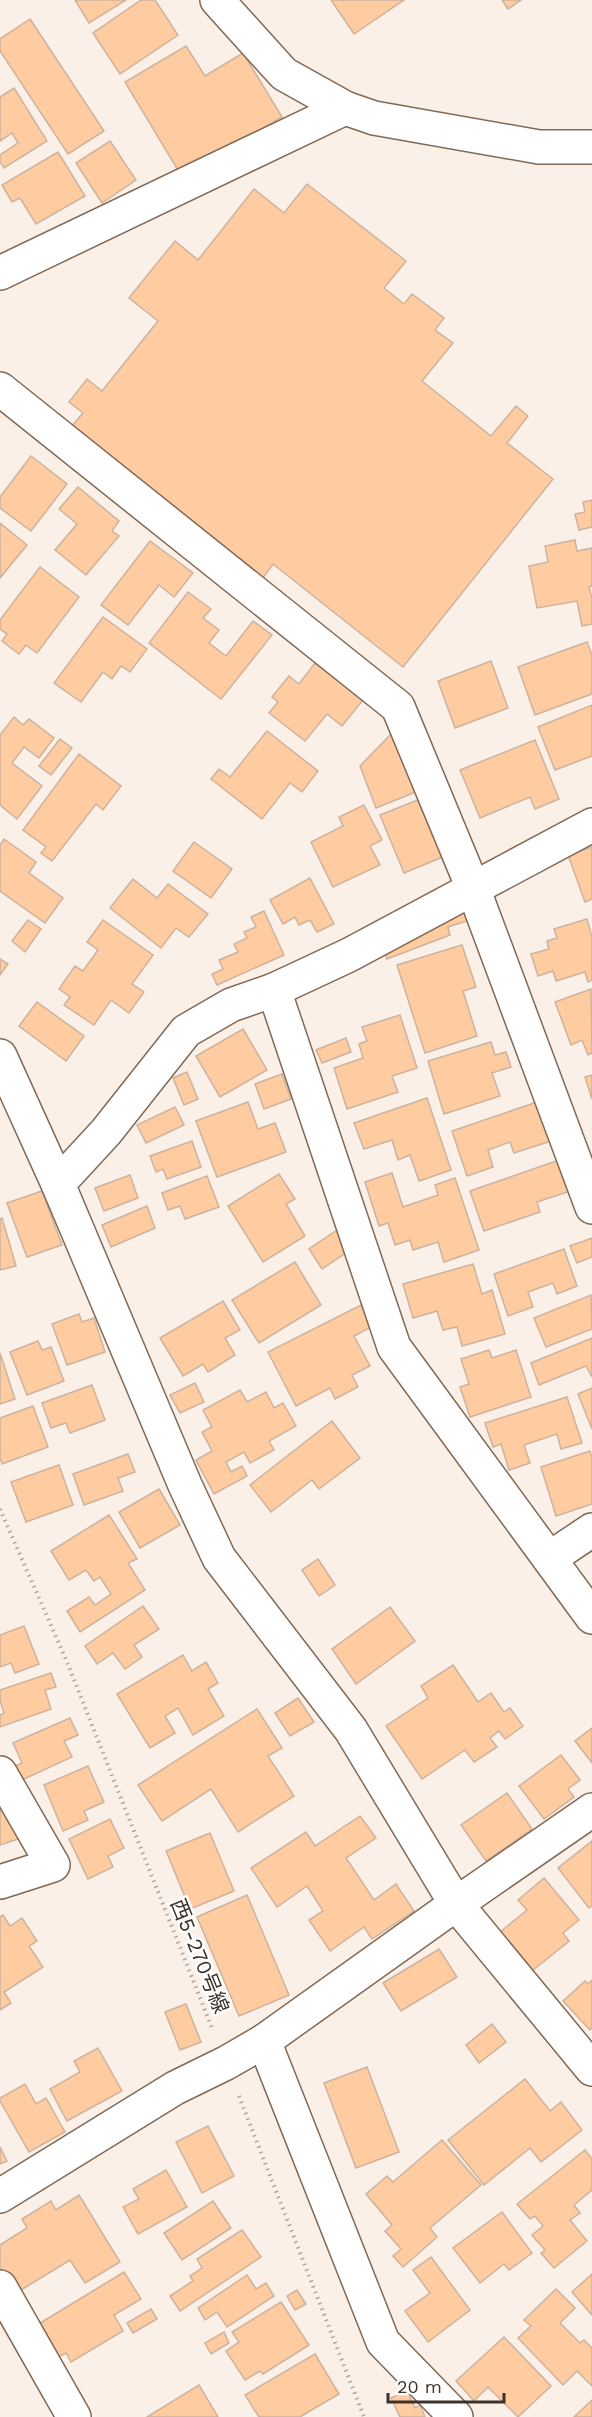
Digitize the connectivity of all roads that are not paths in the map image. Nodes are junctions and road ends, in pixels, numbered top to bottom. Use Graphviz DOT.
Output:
graph roads {
  1 [pos="217,0"];
  2 [pos="345,108"];
  3 [pos="592,147"];
  4 [pos="0,273"];
  5 [pos="0,389"];
  6 [pos="592,825"];
  7 [pos="473,888"];
  8 [pos="274,990"];
  9 [pos="0,1056"];
  10 [pos="58,1184"];
  11 [pos="592,1207"];
  12 [pos="592,1530"];
  13 [pos="550,1558"];
  14 [pos="592,1617"];
  15 [pos="0,1773"];
  16 [pos="592,1810"];
  17 [pos="0,1882"];
  18 [pos="456,1904"];
  19 [pos="264,2041"];
  20 [pos="592,2070"];
  21 [pos="0,2196"];
  22 [pos="0,2287"];
  23 [pos="74,2417"];
  24 [pos="456,2417"];
  1 -- 2 [label="street"];
  2 -- 3 [label="street"];
  2 -- 4 [label="street"];
  5 -- 7 [label="street"];
  6 -- 7 [label="street"];
  7 -- 8 [label="street"];
  7 -- 11 [label="street"];
  8 -- 10 [label="street"];
  8 -- 13 [label="street"];
  9 -- 10 [label="street"];
  10 -- 18 [label="street"];
  12 -- 13 [label="street"];
  13 -- 14 [label="street"];
  15 -- 17 [label="street"];
  16 -- 18 [label="street"];
  18 -- 19 [label="street"];
  18 -- 20 [label="street"];
  19 -- 21 [label="street"];
  19 -- 24 [label="street"];
  22 -- 23 [label="street"];
}
